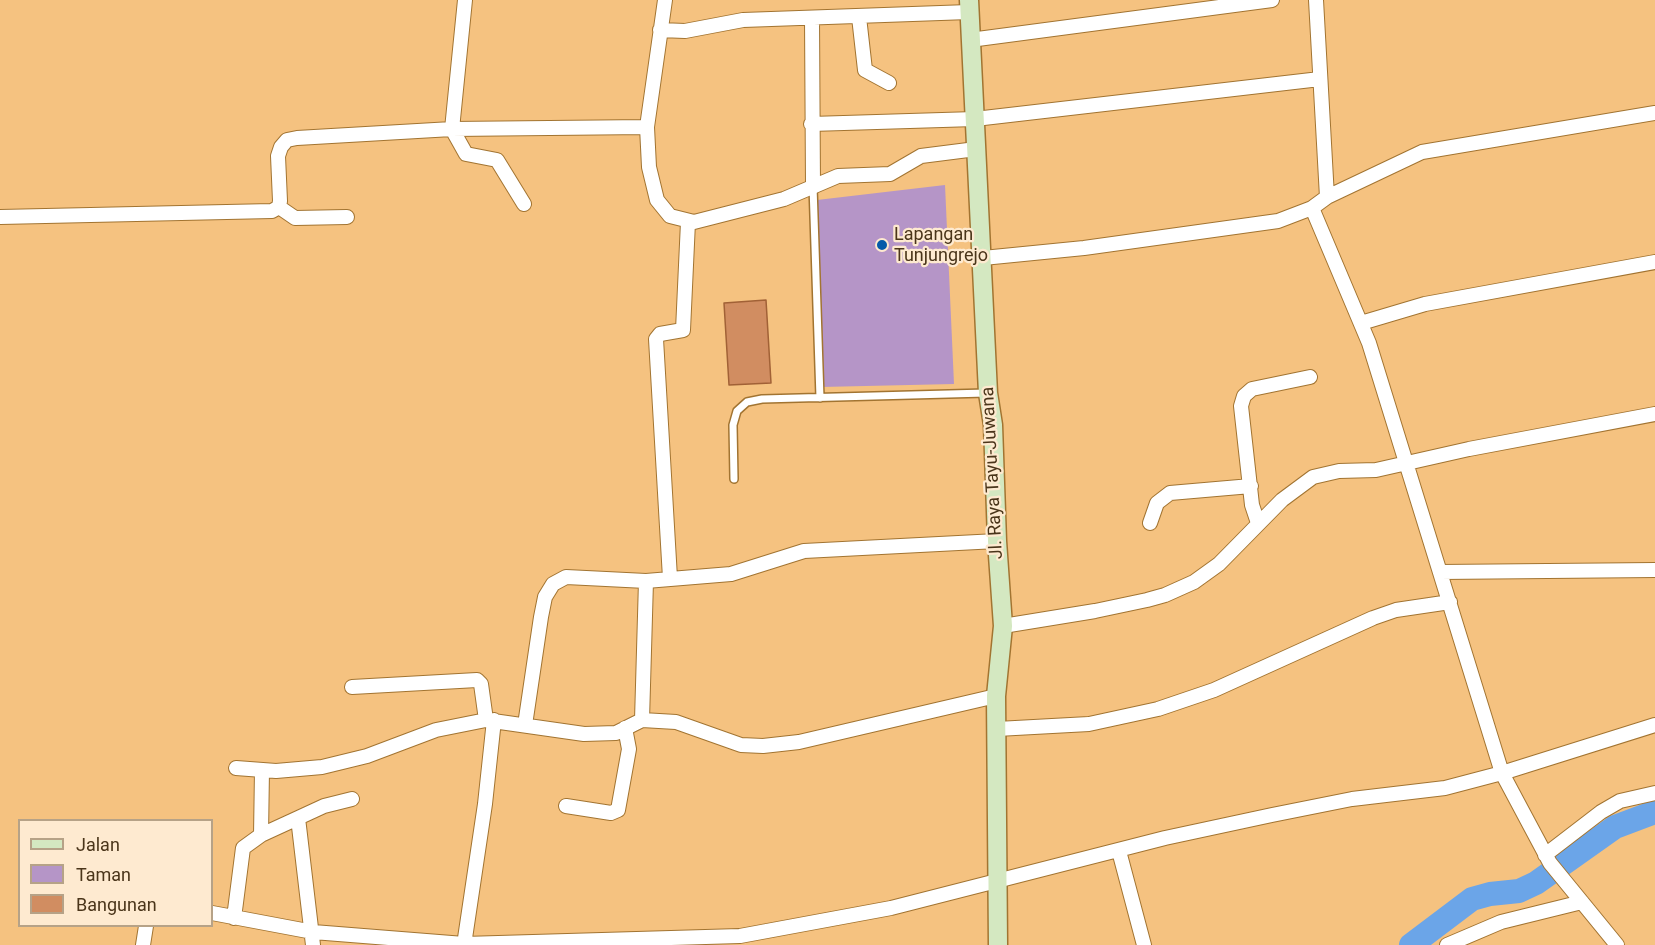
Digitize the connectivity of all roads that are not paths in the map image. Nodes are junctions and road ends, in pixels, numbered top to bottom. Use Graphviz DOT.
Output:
graph roads {
  1 [pos="465,0"];
  2 [pos="665,0"];
  3 [pos="1272,0"];
  4 [pos="1316,0"];
  5 [pos="969,6"];
  6 [pos="860,16"];
  7 [pos="812,18"];
  8 [pos="660,30"];
  9 [pos="970,40"];
  10 [pos="1320,79"];
  11 [pos="889,84"];
  12 [pos="1655,113"];
  13 [pos="975,119"];
  14 [pos="811,123"];
  15 [pos="647,127"];
  16 [pos="452,129"];
  17 [pos="976,149"];
  18 [pos="813,186"];
  19 [pos="1327,197"];
  20 [pos="524,204"];
  21 [pos="279,207"];
  22 [pos="1312,208"];
  23 [pos="0,216"];
  24 [pos="347,217"];
  25 [pos="688,222"];
  26 [pos="983,258"];
  27 [pos="1655,262"];
  28 [pos="1361,323"];
  29 [pos="1311,377"];
  30 [pos="988,393"];
  31 [pos="820,398"];
  32 [pos="1655,414"];
  33 [pos="1408,464"];
  34 [pos="734,479"];
  35 [pos="1251,486"];
  36 [pos="1150,523"];
  37 [pos="1258,523"];
  38 [pos="997,541"];
  39 [pos="1655,570"];
  40 [pos="1440,572"];
  41 [pos="670,579"];
  42 [pos="646,581"];
  43 [pos="1450,602"];
  44 [pos="1003,626"];
  45 [pos="352,687"];
  46 [pos="996,696"];
  47 [pos="490,720"];
  48 [pos="642,720"];
  49 [pos="525,725"];
  50 [pos="1655,725"];
  51 [pos="625,728"];
  52 [pos="998,729"];
  53 [pos="236,768"];
  54 [pos="262,770"];
  55 [pos="1502,773"];
  56 [pos="1655,793"];
  57 [pos="352,799"];
  58 [pos="566,806"];
  59 [pos="298,818"];
  60 [pos="261,835"];
  61 [pos="1119,852"];
  62 [pos="1547,859"];
  63 [pos="998,880"];
  64 [pos="1582,902"];
  65 [pos="213,913"];
  66 [pos="234,918"];
  67 [pos="146,927"];
  68 [pos="313,938"];
  69 [pos="740,940"];
  70 [pos="464,944"];
  71 [pos="143,945"];
  72 [pos="998,945"];
  73 [pos="1144,945"];
  74 [pos="1447,945"];
  75 [pos="1617,945"];
  1 -- 16 [label="street"];
  2 -- 8 [label="street"];
  3 -- 9 [label="street"];
  4 -- 10 [label="street"];
  5 -- 6 [label="street"];
  5 -- 9 [label="main road, Jl. Raya Tayu-Juwana"];
  6 -- 7 [label="street"];
  6 -- 11 [label="street"];
  7 -- 8 [label="street"];
  7 -- 14 [label="street"];
  8 -- 15 [label="street"];
  9 -- 13 [label="main road, Jl. Raya Tayu-Juwana"];
  10 -- 13 [label="street"];
  10 -- 19 [label="street"];
  12 -- 19 [label="street"];
  13 -- 14 [label="street"];
  13 -- 17 [label="main road, Jl. Raya Tayu-Juwana"];
  14 -- 18 [label="street"];
  15 -- 16 [label="street"];
  15 -- 25 [label="street"];
  16 -- 20 [label="street"];
  16 -- 21 [label="street"];
  17 -- 18 [label="street"];
  17 -- 26 [label="main road, Jl. Raya Tayu-Juwana"];
  18 -- 25 [label="street"];
  18 -- 31 [label="lane"];
  19 -- 22 [label="street"];
  21 -- 23 [label="street"];
  21 -- 24 [label="street"];
  22 -- 26 [label="street"];
  22 -- 28 [label="street"];
  25 -- 41 [label="street"];
  26 -- 30 [label="main road, Jl. Raya Tayu-Juwana"];
  27 -- 28 [label="street"];
  28 -- 33 [label="street"];
  29 -- 35 [label="street"];
  30 -- 31 [label="lane"];
  30 -- 38 [label="main road, Jl. Raya Tayu-Juwana"];
  31 -- 34 [label="lane"];
  32 -- 33 [label="street"];
  33 -- 37 [label="street"];
  33 -- 40 [label="street"];
  35 -- 36 [label="street"];
  35 -- 37 [label="street"];
  37 -- 44 [label="street"];
  38 -- 41 [label="street"];
  38 -- 44 [label="main road, Jl. Raya Tayu-Juwana"];
  39 -- 40 [label="street"];
  40 -- 43 [label="street"];
  41 -- 42 [label="street"];
  42 -- 48 [label="street"];
  42 -- 49 [label="street"];
  43 -- 52 [label="street"];
  43 -- 55 [label="street"];
  44 -- 46 [label="main road, Jl. Raya Tayu-Juwana"];
  45 -- 47 [label="street"];
  46 -- 48 [label="street"];
  46 -- 52 [label="main road, Jl. Raya Tayu-Juwana"];
  47 -- 49 [label="street"];
  47 -- 54 [label="street"];
  47 -- 70 [label="street"];
  48 -- 51 [label="street"];
  49 -- 51 [label="street"];
  50 -- 55 [label="street"];
  51 -- 58 [label="street"];
  52 -- 63 [label="main road, Jl. Raya Tayu-Juwana"];
  53 -- 54 [label="street"];
  54 -- 60 [label="street"];
  55 -- 61 [label="street"];
  55 -- 62 [label="street"];
  56 -- 62 [label="street"];
  57 -- 59 [label="street"];
  59 -- 60 [label="street"];
  59 -- 68 [label="street"];
  60 -- 66 [label="street"];
  61 -- 63 [label="street"];
  61 -- 73 [label="street"];
  62 -- 64 [label="street"];
  63 -- 69 [label="street"];
  63 -- 72 [label="main road, Jl. Raya Tayu-Juwana"];
  64 -- 74 [label="street"];
  64 -- 75 [label="street"];
  65 -- 66 [label="street"];
  66 -- 68 [label="street"];
  67 -- 71 [label="street"];
  68 -- 70 [label="street"];
  69 -- 70 [label="street"];
}
